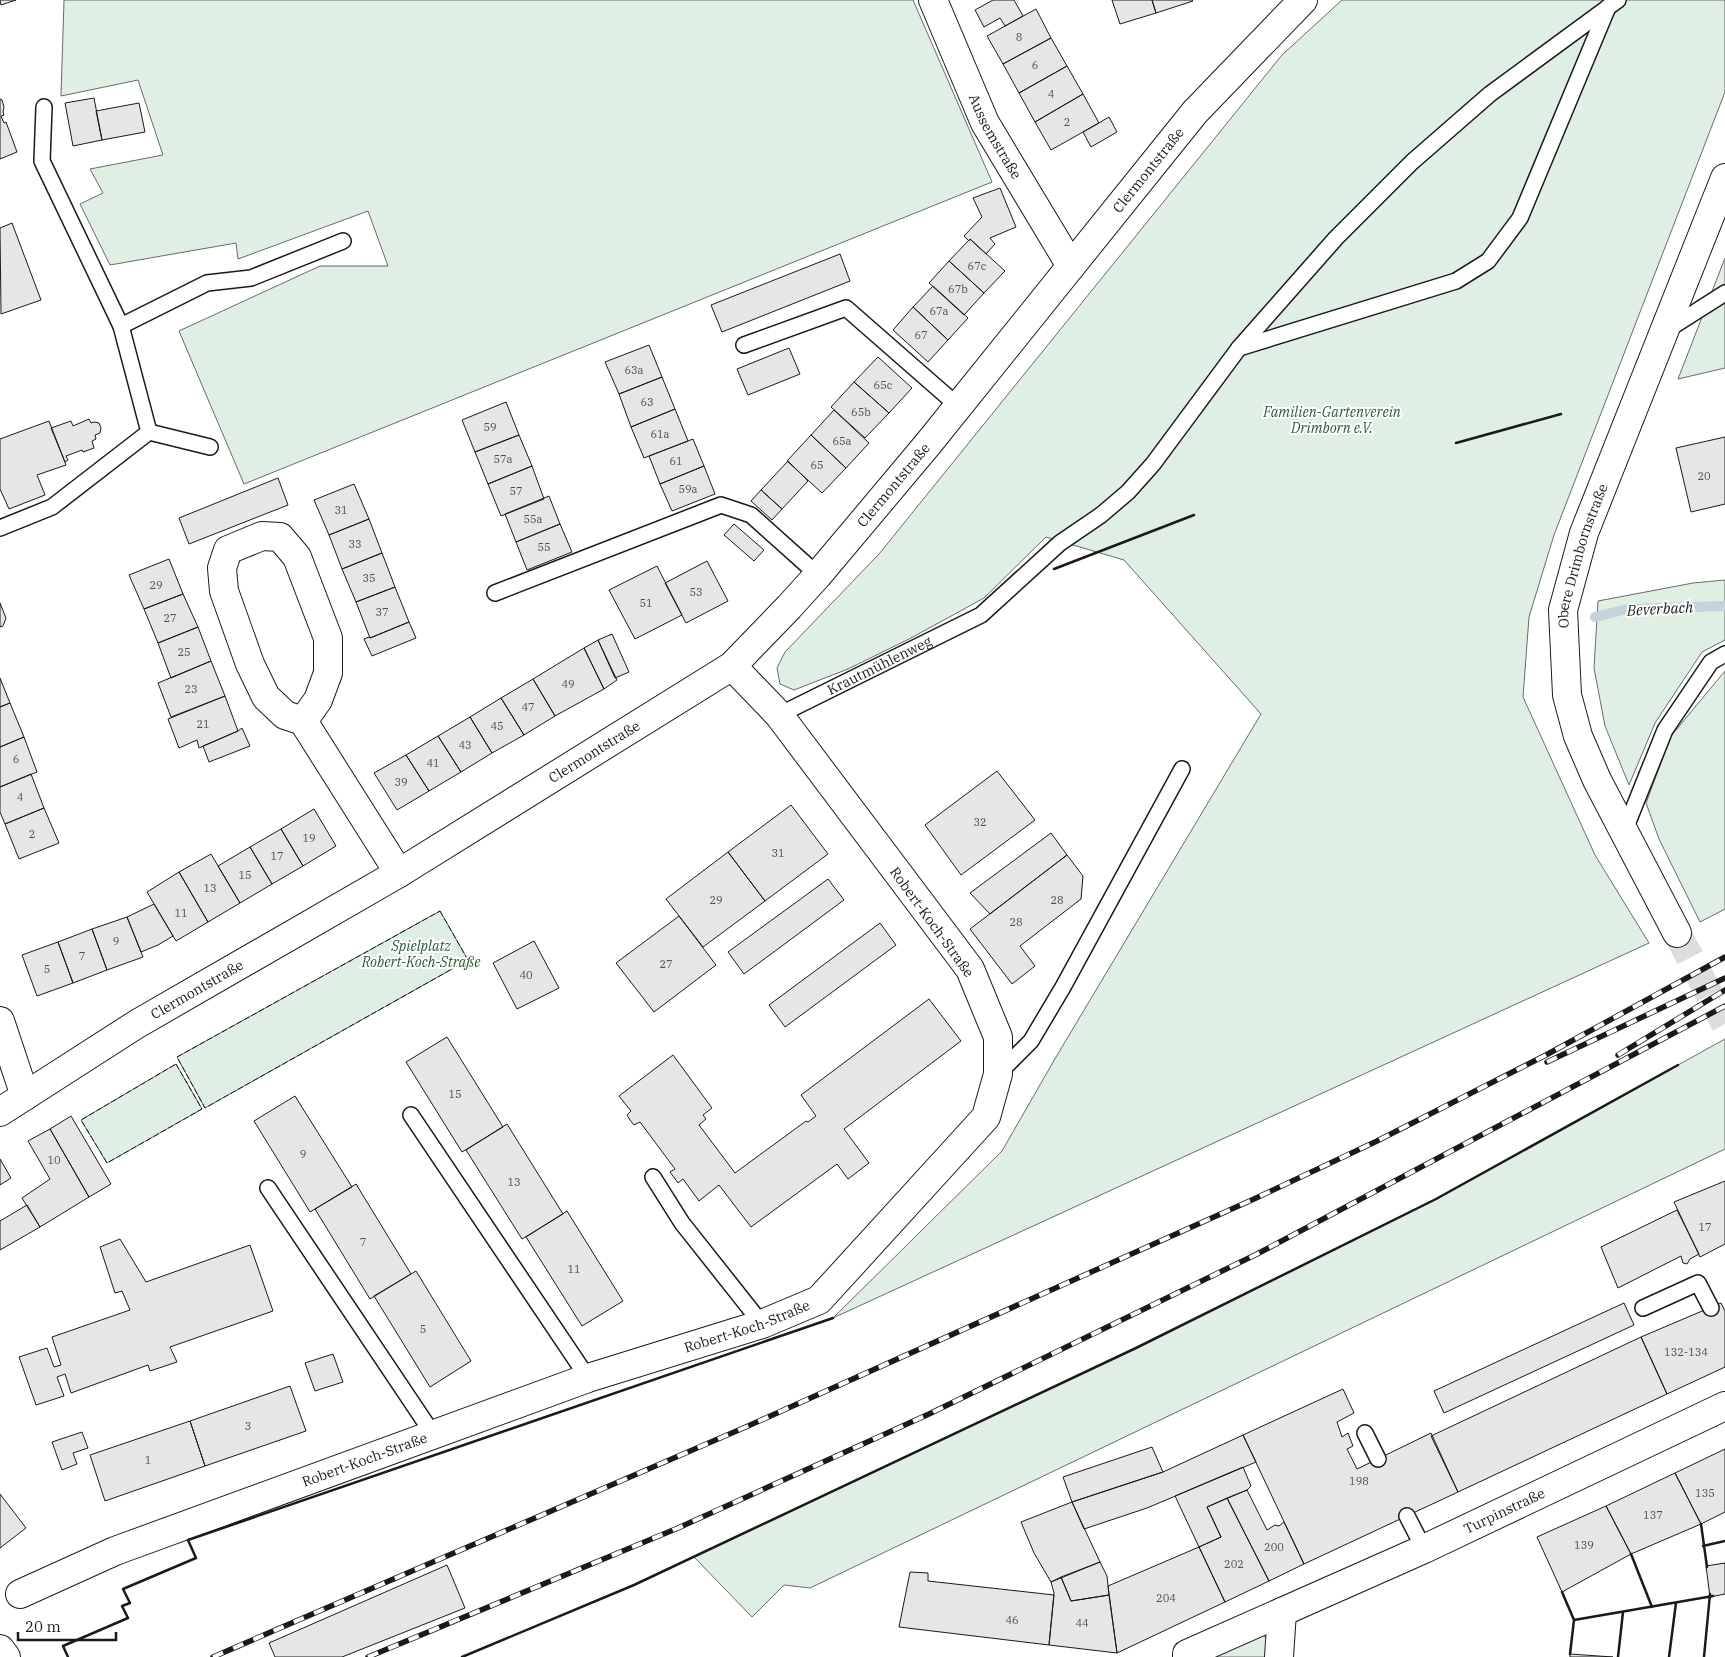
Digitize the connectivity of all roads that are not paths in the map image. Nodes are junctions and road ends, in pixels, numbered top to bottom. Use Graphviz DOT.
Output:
graph roads {
  1 [pos="933,0"];
  2 [pos="1303,0"];
  3 [pos="1613,3"];
  4 [pos="44,107"];
  5 [pos="1725,178"];
  6 [pos="343,241"];
  7 [pos="1071,266"];
  8 [pos="1725,293"];
  9 [pos="121,326"];
  10 [pos="1662,334"];
  11 [pos="744,345"];
  12 [pos="1238,348"];
  13 [pos="958,406"];
  14 [pos="149,432"];
  15 [pos="210,448"];
  16 [pos="0,528"];
  17 [pos="818,575"];
  18 [pos="495,593"];
  19 [pos="1725,654"];
  20 [pos="732,666"];
  21 [pos="779,715"];
  22 [pos="303,721"];
  23 [pos="1182,769"];
  24 [pos="1624,832"];
  25 [pos="398,872"];
  26 [pos="1677,933"];
  27 [pos="0,1021"];
  28 [pos="998,1074"];
  29 [pos="25,1096"];
  30 [pos="0,1112"];
  31 [pos="411,1115"];
  32 [pos="653,1177"];
  33 [pos="268,1188"];
  34 [pos="1643,1308"];
  35 [pos="1711,1308"];
  36 [pos="762,1324"];
  37 [pos="588,1378"];
  38 [pos="1725,1406"];
  39 [pos="1365,1433"];
  40 [pos="433,1434"];
  41 [pos="1378,1459"];
  42 [pos="1407,1516"];
  43 [pos="1424,1550"];
  44 [pos="20,1594"];
  45 [pos="1282,1612"];
  46 [pos="0,1649"];
  47 [pos="6,1657"];
  48 [pos="1187,1657"];
  49 [pos="1279,1657"];
  1 -- 7 [label="street, Aussemstraße"];
  2 -- 7 [label="street, Clermontstraße"];
  3 -- 12 [label="lane, Krautmühlenweg"];
  3 -- 12 [label="lane"];
  4 -- 9 [label="lane"];
  5 -- 10 [label="street, Obere Drimbornstraße"];
  6 -- 9 [label="lane"];
  7 -- 13 [label="street, Clermontstraße"];
  8 -- 10 [label="lane"];
  9 -- 14 [label="lane"];
  10 -- 24 [label="street, Obere Drimbornstraße"];
  11 -- 13 [label="lane"];
  12 -- 21 [label="lane, Krautmühlenweg"];
  13 -- 17 [label="street, Clermontstraße"];
  14 -- 15 [label="lane"];
  14 -- 16 [label="lane"];
  17 -- 18 [label="lane"];
  17 -- 20 [label="street, Clermontstraße"];
  19 -- 24 [label="lane"];
  20 -- 21 [label="street, Robert-Koch-Straße"];
  20 -- 25 [label="street, Clermontstraße"];
  21 -- 28 [label="street, Robert-Koch-Straße"];
  22 -- 22 [label="street"];
  22 -- 25 [label="street"];
  23 -- 28 [label="lane"];
  24 -- 26 [label="street, Obere Drimbornstraße"];
  25 -- 29 [label="street, Clermontstraße"];
  27 -- 29 [label="street"];
  28 -- 36 [label="street, Robert-Koch-Straße"];
  29 -- 30 [label="street, Clermontstraße"];
  31 -- 37 [label="lane"];
  32 -- 36 [label="lane"];
  33 -- 40 [label="lane"];
  34 -- 35 [label="lane"];
  36 -- 37 [label="street, Robert-Koch-Straße"];
  37 -- 40 [label="street, Robert-Koch-Straße"];
  38 -- 43 [label="street, Turpinstraße"];
  39 -- 41 [label="lane"];
  40 -- 44 [label="street, Robert-Koch-Straße"];
  42 -- 43 [label="lane"];
  43 -- 45 [label="street, Turpinstraße"];
  45 -- 48 [label="street, Turpinstraße"];
  45 -- 49 [label="street"];
  46 -- 47 [label="street"];
}
